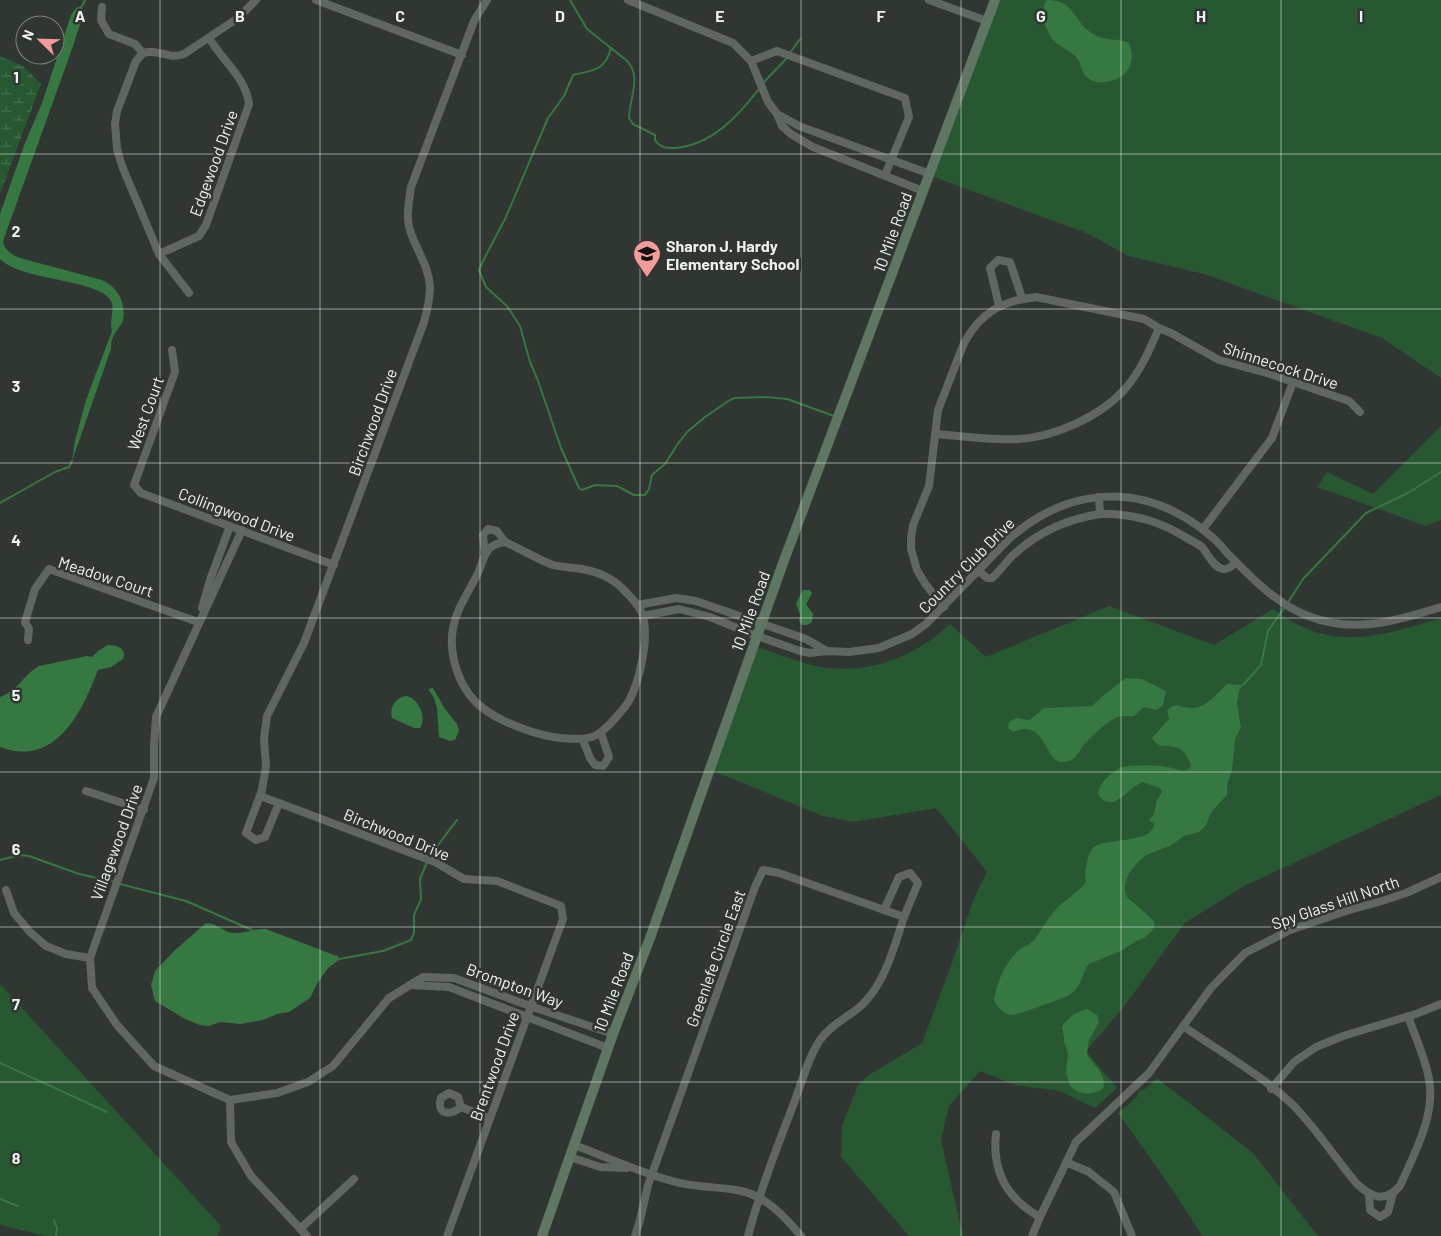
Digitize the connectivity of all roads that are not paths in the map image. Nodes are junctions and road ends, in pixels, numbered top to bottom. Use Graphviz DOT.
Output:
graph roads {
  1 [pos="256,0"];
  2 [pos="316,0"];
  3 [pos="488,0"];
  4 [pos="628,0"];
  5 [pos="929,0"];
  6 [pos="995,0"];
  7 [pos="102,7"];
  8 [pos="987,21"];
  9 [pos="209,38"];
  10 [pos="143,53"];
  11 [pos="462,55"];
  12 [pos="751,61"];
  13 [pos="777,114"];
  14 [pos="820,133"];
  15 [pos="813,147"];
  16 [pos="891,161"];
  17 [pos="930,174"];
  18 [pos="885,175"];
  19 [pos="923,190"];
  20 [pos="159,254"];
  21 [pos="188,292"];
  22 [pos="1022,298"];
  23 [pos="999,305"];
  24 [pos="1158,328"];
  25 [pos="172,350"];
  26 [pos="1293,382"];
  27 [pos="1360,412"];
  28 [pos="935,434"];
  29 [pos="134,485"];
  30 [pos="1098,497"];
  31 [pos="1100,514"];
  32 [pos="230,526"];
  33 [pos="1203,529"];
  34 [pos="242,530"];
  35 [pos="505,542"];
  36 [pos="485,553"];
  37 [pos="1236,562"];
  38 [pos="334,564"];
  39 [pos="979,570"];
  40 [pos="638,605"];
  41 [pos="944,606"];
  42 [pos="1441,607"];
  43 [pos="643,616"];
  44 [pos="198,622"];
  45 [pos="762,623"];
  46 [pos="756,636"];
  47 [pos="28,640"];
  48 [pos="827,651"];
  49 [pos="601,733"];
  50 [pos="583,740"];
  51 [pos="86,791"];
  52 [pos="260,796"];
  53 [pos="279,803"];
  54 [pos="144,810"];
  55 [pos="1441,877"];
  56 [pos="6,890"];
  57 [pos="561,906"];
  58 [pos="884,910"];
  59 [pos="904,917"];
  60 [pos="90,958"];
  61 [pos="408,985"];
  62 [pos="1441,1004"];
  63 [pos="530,1006"];
  64 [pos="1408,1016"];
  65 [pos="526,1017"];
  66 [pos="1183,1026"];
  67 [pos="613,1034"];
  68 [pos="608,1048"];
  69 [pos="1272,1088"];
  70 [pos="230,1100"];
  71 [pos="461,1107"];
  72 [pos="489,1118"];
  73 [pos="996,1134"];
  74 [pos="574,1145"];
  75 [pos="570,1157"];
  76 [pos="1066,1162"];
  77 [pos="630,1168"];
  78 [pos="652,1176"];
  79 [pos="354,1179"];
  80 [pos="1369,1193"];
  81 [pos="1393,1194"];
  82 [pos="758,1198"];
  83 [pos="1040,1217"];
  84 [pos="300,1229"];
  85 [pos="307,1236"];
  86 [pos="447,1236"];
  87 [pos="542,1236"];
  88 [pos="634,1236"];
  89 [pos="748,1236"];
  90 [pos="801,1236"];
  91 [pos="1032,1236"];
  92 [pos="1132,1236"];
  1 -- 9 [label="street"];
  2 -- 11 [label="street"];
  3 -- 11 [label="street, Birchwood Drive"];
  4 -- 12 [label="street"];
  5 -- 8 [label="street"];
  6 -- 8 [label="main road, 10 Mile Road"];
  7 -- 10 [label="street"];
  8 -- 17 [label="main road, 10 Mile Road"];
  9 -- 10 [label="street"];
  9 -- 20 [label="street, Edgewood Drive"];
  10 -- 20 [label="street"];
  11 -- 38 [label="street, Birchwood Drive"];
  12 -- 13 [label="street"];
  12 -- 16 [label="street"];
  13 -- 14 [label="street"];
  13 -- 15 [label="street"];
  14 -- 15 [label="street"];
  14 -- 16 [label="street"];
  15 -- 18 [label="street"];
  16 -- 17 [label="street"];
  16 -- 18 [label="street"];
  17 -- 19 [label="main road, 10 Mile Road"];
  18 -- 19 [label="street"];
  19 -- 45 [label="main road, 10 Mile Road"];
  20 -- 21 [label="street"];
  22 -- 23 [label="street, Shinnecock Drive"];
  22 -- 23 [label="street"];
  22 -- 24 [label="street, Shinnecock Drive"];
  23 -- 28 [label="street, Shinnecock Drive"];
  24 -- 26 [label="street, Shinnecock Drive"];
  24 -- 28 [label="street"];
  25 -- 29 [label="street, West Court"];
  26 -- 27 [label="street, Shinnecock Drive"];
  26 -- 33 [label="street"];
  28 -- 41 [label="street, Shinnecock Drive"];
  29 -- 32 [label="street, Collingwood Drive"];
  30 -- 31 [label="street"];
  30 -- 33 [label="street, Country Club Drive"];
  30 -- 39 [label="street, Country Club Drive"];
  31 -- 37 [label="street"];
  31 -- 39 [label="street"];
  32 -- 34 [label="street, Collingwood Drive"];
  32 -- 44 [label="street, Villagewood Drive"];
  33 -- 37 [label="street, Country Club Drive"];
  34 -- 38 [label="street, Collingwood Drive"];
  34 -- 44 [label="street, Villagewood Drive"];
  35 -- 36 [label="street"];
  35 -- 36 [label="street"];
  35 -- 40 [label="street"];
  36 -- 50 [label="street"];
  37 -- 42 [label="street, Country Club Drive"];
  38 -- 52 [label="street, Birchwood Drive"];
  39 -- 41 [label="street, Country Club Drive"];
  40 -- 43 [label="street"];
  40 -- 45 [label="street"];
  41 -- 48 [label="street, Country Club Drive"];
  43 -- 46 [label="street, Country Club Drive"];
  43 -- 49 [label="street"];
  44 -- 47 [label="street, Meadow Court"];
  44 -- 54 [label="street, Villagewood Drive"];
  45 -- 46 [label="main road, 10 Mile Road"];
  45 -- 48 [label="street"];
  46 -- 48 [label="street, Country Club Drive"];
  46 -- 67 [label="main road, 10 Mile Road"];
  49 -- 50 [label="street"];
  49 -- 50 [label="street"];
  51 -- 54 [label="street"];
  52 -- 53 [label="street, Birchwood Drive"];
  52 -- 53 [label="street, Birchwood Drive"];
  53 -- 57 [label="street, Birchwood Drive"];
  54 -- 60 [label="street, Villagewood Drive"];
  55 -- 66 [label="street, Spy Glass Hill North"];
  56 -- 60 [label="street"];
  57 -- 63 [label="street, Brentwood Drive"];
  58 -- 59 [label="street, Greenlefe Circle East"];
  58 -- 59 [label="street"];
  58 -- 78 [label="street, Greenlefe Circle East"];
  59 -- 82 [label="street"];
  60 -- 70 [label="street, Villagewood Drive"];
  61 -- 63 [label="street, Brompton Way"];
  61 -- 65 [label="street, Brompton Way"];
  61 -- 70 [label="street, Brompton Way"];
  62 -- 64 [label="street"];
  63 -- 65 [label="street, Brentwood Drive"];
  63 -- 67 [label="street, Brompton Way"];
  64 -- 69 [label="street"];
  64 -- 81 [label="street"];
  65 -- 68 [label="street, Brompton Way"];
  65 -- 72 [label="street, Brentwood Drive"];
  66 -- 69 [label="street"];
  66 -- 76 [label="street, Spy Glass Hill North"];
  67 -- 68 [label="main road, 10 Mile Road"];
  68 -- 74 [label="main road, 10 Mile Road"];
  69 -- 80 [label="street"];
  70 -- 84 [label="street"];
  71 -- 72 [label="street"];
  72 -- 86 [label="street, Brentwood Drive"];
  73 -- 83 [label="street"];
  74 -- 75 [label="main road, 10 Mile Road"];
  74 -- 77 [label="street"];
  75 -- 77 [label="street"];
  75 -- 87 [label="main road, 10 Mile Road"];
  76 -- 83 [label="street, Spy Glass Hill North"];
  76 -- 92 [label="street"];
  77 -- 78 [label="street"];
  78 -- 82 [label="street"];
  78 -- 88 [label="street"];
  79 -- 84 [label="street"];
  80 -- 81 [label="street"];
  80 -- 81 [label="street"];
  82 -- 89 [label="street"];
  82 -- 90 [label="street"];
  83 -- 91 [label="street, Spy Glass Hill North"];
  84 -- 85 [label="street"];
}
